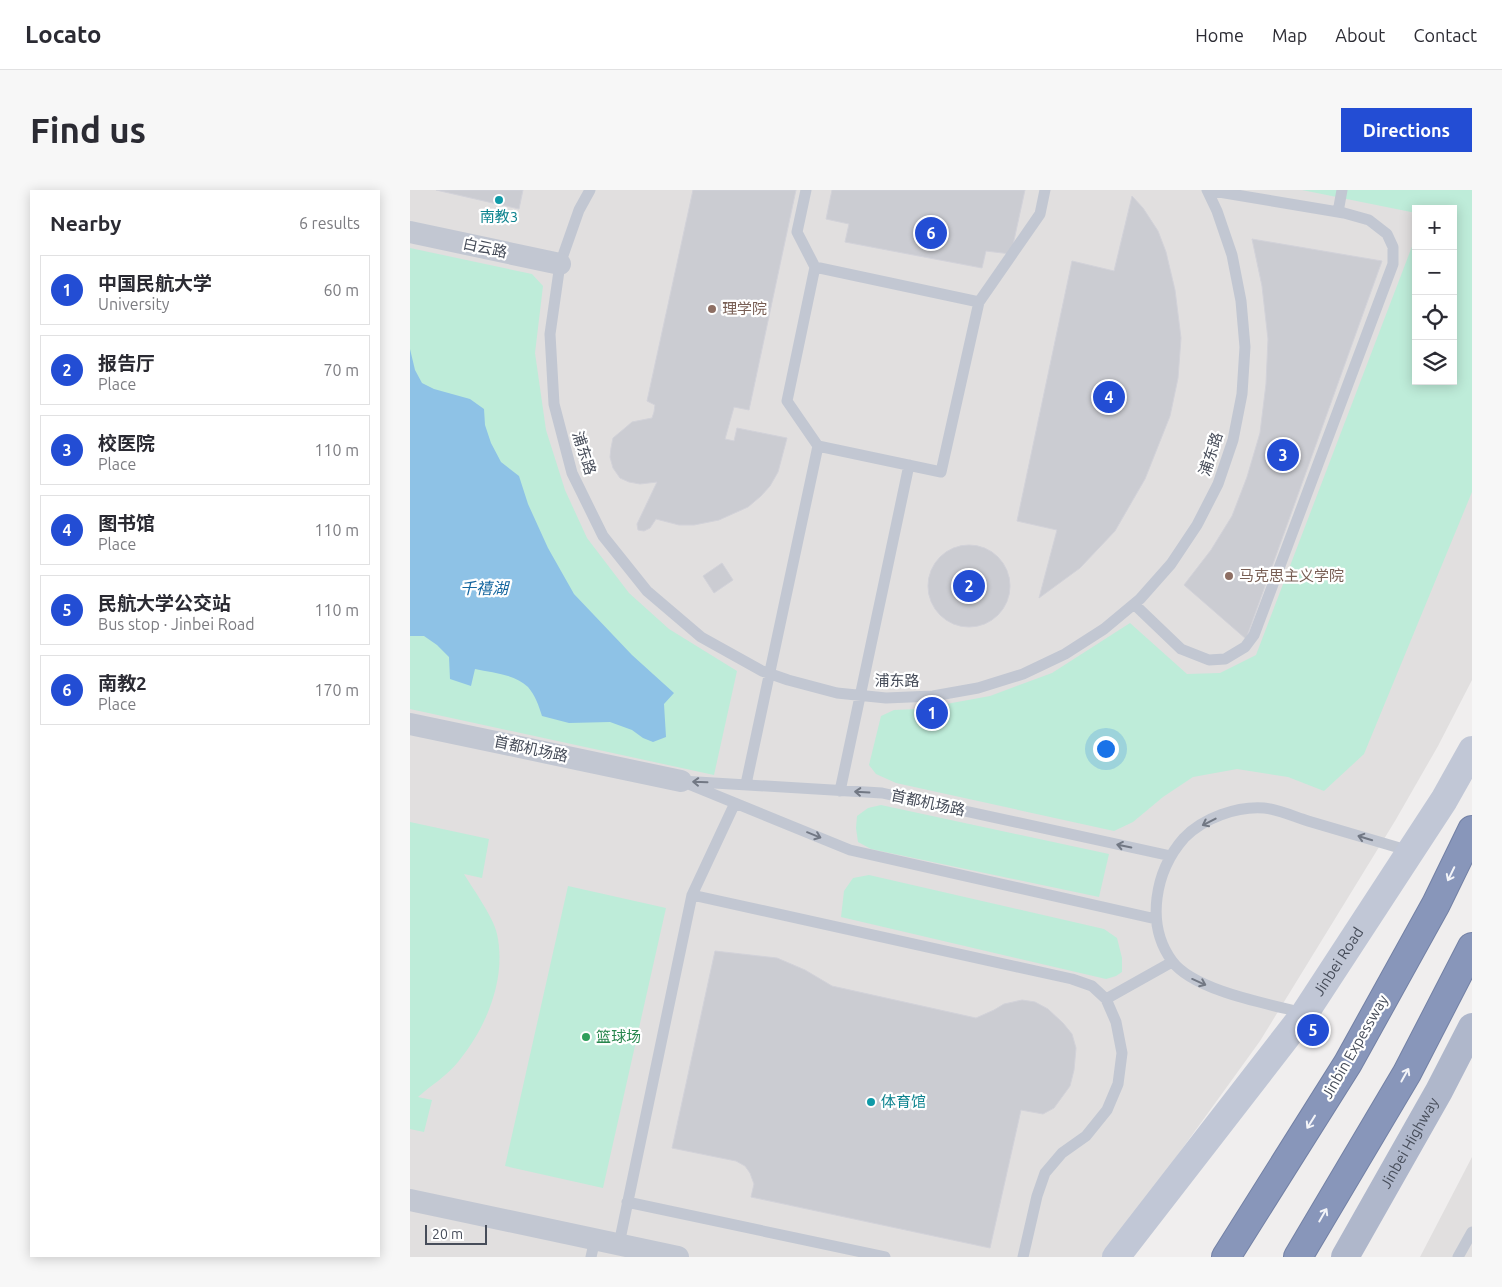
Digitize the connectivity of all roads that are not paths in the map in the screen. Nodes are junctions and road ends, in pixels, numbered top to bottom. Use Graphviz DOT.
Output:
graph roads {
  1 [pos="590,190"];
  2 [pos="806,190"];
  3 [pos="1045,190"];
  4 [pos="1207,190"];
  5 [pos="1342,190"];
  6 [pos="1338,212"];
  7 [pos="410,232"];
  8 [pos="560,264"];
  9 [pos="815,267"];
  10 [pos="979,302"];
  11 [pos="818,446"];
  12 [pos="909,465"];
  13 [pos="1134,604"];
  14 [pos="770,674"];
  15 [pos="860,696"];
  16 [pos="410,724"];
  17 [pos="1472,750"];
  18 [pos="681,781"];
  19 [pos="746,784"];
  20 [pos="840,790"];
  21 [pos="735,803"];
  22 [pos="1472,830"];
  23 [pos="1411,852"];
  24 [pos="1172,856"];
  25 [pos="692,895"];
  26 [pos="1156,919"];
  27 [pos="1472,947"];
  28 [pos="1172,962"];
  29 [pos="1106,999"];
  30 [pos="1305,1013"];
  31 [pos="1472,1027"];
  32 [pos="1472,1053"];
  33 [pos="410,1200"];
  34 [pos="627,1202"];
  35 [pos="1472,1232"];
  36 [pos="619,1244"];
  37 [pos="593,1248"];
  38 [pos="678,1257"];
  39 [pos="885,1257"];
  40 [pos="1023,1257"];
  41 [pos="1116,1257"];
  42 [pos="1226,1257"];
  43 [pos="1298,1257"];
  44 [pos="1345,1257"];
  45 [pos="1360,1257"];
  46 [pos="1458,1257"];
  1 -- 8 [label="lane, 浦东路"];
  2 -- 9 [label="lane"];
  3 -- 10 [label="lane"];
  4 -- 6 [label="lane"];
  4 -- 13 [label="lane, 浦东路"];
  5 -- 6 [label="lane"];
  6 -- 13 [label="lane"];
  7 -- 8 [label="street, 白云路"];
  8 -- 14 [label="lane, 浦东路"];
  9 -- 10 [label="lane"];
  9 -- 11 [label="lane"];
  10 -- 12 [label="lane"];
  11 -- 12 [label="lane"];
  11 -- 14 [label="lane"];
  12 -- 15 [label="lane"];
  13 -- 15 [label="lane, 浦东路"];
  14 -- 15 [label="lane, 浦东路"];
  14 -- 19 [label="lane"];
  15 -- 20 [label="lane"];
  16 -- 18 [label="street, 首都机场路"];
  17 -- 23 [label="street, Jinbei Road"];
  19 -- 18 [label="lane, 首都机场路, one-way"];
  18 -- 21 [label="lane, 首都机场路"];
  19 -- 20 [label="lane, 首都机场路"];
  24 -- 20 [label="lane, 首都机场路, one-way"];
  21 -- 25 [label="lane"];
  21 -- 26 [label="lane, 首都机场路, one-way"];
  22 -- 42 [label="highway, Jinbin Expessway, one-way"];
  23 -- 24 [label="lane, one-way"];
  23 -- 30 [label="street, Jinbei Road"];
  24 -- 26 [label="lane"];
  25 -- 29 [label="lane"];
  25 -- 34 [label="lane"];
  26 -- 28 [label="lane"];
  43 -- 27 [label="highway, one-way"];
  28 -- 29 [label="lane"];
  28 -- 30 [label="lane, one-way"];
  29 -- 40 [label="lane"];
  30 -- 41 [label="street, Jinbei Road"];
  31 -- 44 [label="main road, Jinbei Highway"];
  32 -- 45 [label="main road, Jinbei Highway"];
  33 -- 37 [label="street"];
  34 -- 36 [label="lane"];
  34 -- 39 [label="lane"];
  35 -- 46 [label="lane"];
  36 -- 37 [label="street"];
  36 -- 38 [label="street"];
}
